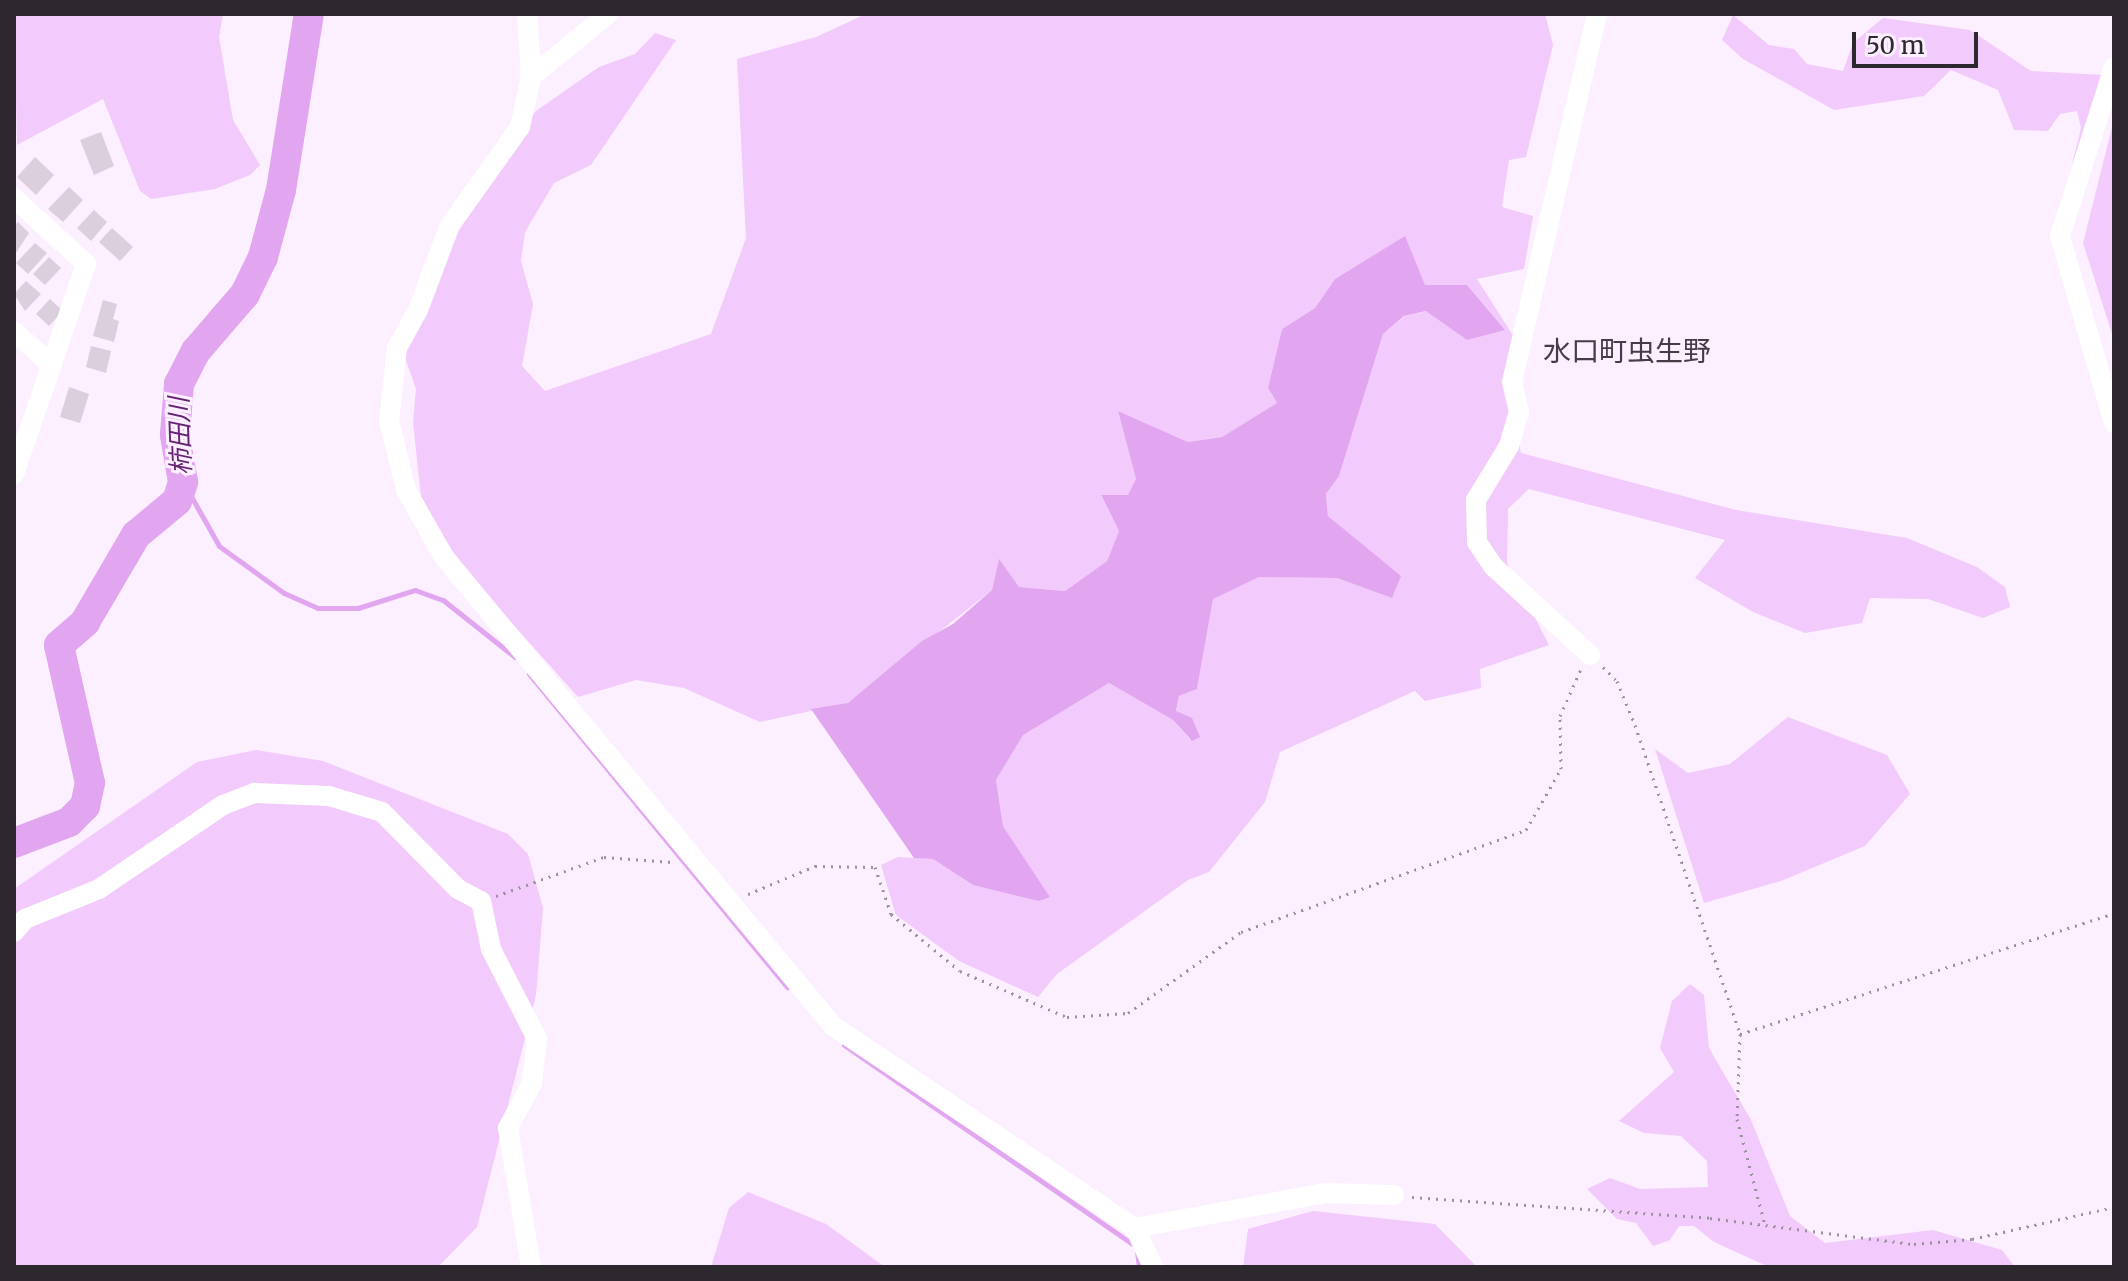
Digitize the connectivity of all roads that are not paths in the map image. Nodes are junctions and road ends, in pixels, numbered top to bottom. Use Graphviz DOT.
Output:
graph roads {
  1 [pos="527,14"];
  2 [pos="608,14"];
  3 [pos="1597,14"];
  4 [pos="2114,67"];
  5 [pos="531,77"];
  6 [pos="14,198"];
  7 [pos="14,331"];
  8 [pos="52,366"];
  9 [pos="2114,423"];
  10 [pos="14,471"];
  11 [pos="1590,655"];
  12 [pos="14,932"];
  13 [pos="1394,1195"];
  14 [pos="1135,1228"];
  15 [pos="531,1267"];
  16 [pos="1153,1267"];
  1 -- 5 [label="street"];
  2 -- 5 [label="street"];
  3 -- 11 [label="street"];
  4 -- 9 [label="street"];
  5 -- 14 [label="street"];
  6 -- 8 [label="street"];
  7 -- 8 [label="street"];
  8 -- 10 [label="street"];
  12 -- 15 [label="street"];
  13 -- 14 [label="street"];
  14 -- 16 [label="street"];
}
